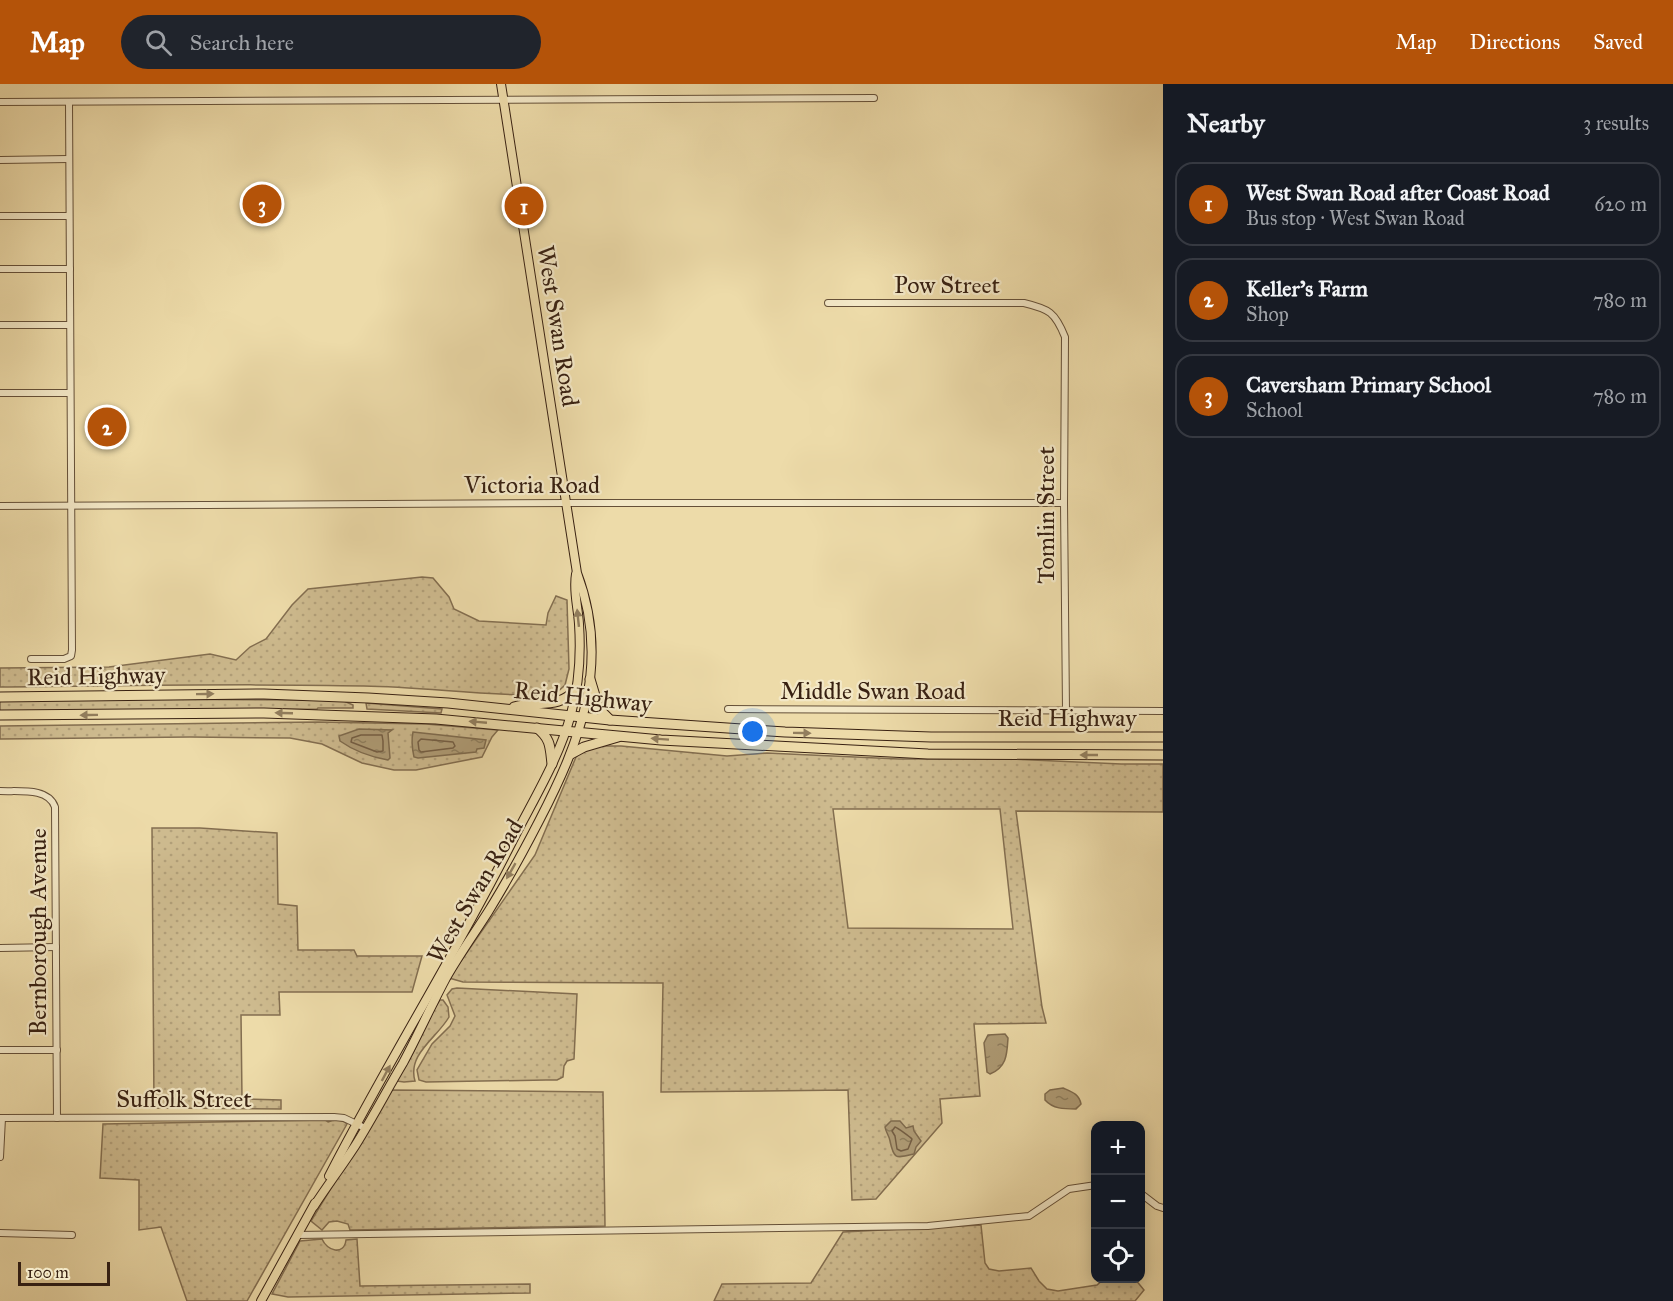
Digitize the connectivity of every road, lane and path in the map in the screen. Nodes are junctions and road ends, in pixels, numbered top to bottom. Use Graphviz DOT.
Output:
graph roads {
  1 [pos="501,84"];
  2 [pos="874,99"];
  3 [pos="504,100"];
  4 [pos="0,102"];
  5 [pos="69,102"];
  6 [pos="69,159"];
  7 [pos="0,160"];
  8 [pos="0,216"];
  9 [pos="69,216"];
  10 [pos="0,269"];
  11 [pos="70,269"];
  12 [pos="828,303"];
  13 [pos="1059,321"];
  14 [pos="0,325"];
  15 [pos="70,325"];
  16 [pos="0,393"];
  17 [pos="70,393"];
  18 [pos="567,503"];
  19 [pos="1064,503"];
  20 [pos="0,506"];
  21 [pos="71,506"];
  22 [pos="577,573"];
  23 [pos="30,659"];
  24 [pos="590,679"];
  25 [pos="576,689"];
  26 [pos="0,697"];
  27 [pos="509,709"];
  28 [pos="728,709"];
  29 [pos="1066,710"];
  30 [pos="1163,711"];
  31 [pos="0,716"];
  32 [pos="571,716"];
  33 [pos="583,717"];
  34 [pos="610,720"];
  35 [pos="537,728"];
  36 [pos="566,731"];
  37 [pos="578,732"];
  38 [pos="620,737"];
  39 [pos="1163,737"];
  40 [pos="572,754"];
  41 [pos="1163,755"];
  42 [pos="552,765"];
  43 [pos="0,791"];
  44 [pos="56,947"];
  45 [pos="0,948"];
  46 [pos="0,1050"];
  47 [pos="57,1050"];
  48 [pos="1,1118"];
  49 [pos="57,1118"];
  50 [pos="357,1124"];
  51 [pos="365,1128"];
  52 [pos="0,1157"];
  53 [pos="1091,1186"];
  54 [pos="1145,1197"];
  55 [pos="314,1206"];
  56 [pos="1163,1208"];
  57 [pos="0,1233"];
  58 [pos="72,1235"];
  59 [pos="297,1235"];
  60 [pos="261,1301"];
  1 -- 3 [label="main road, West Swan Road"];
  2 -- 3 [label="street"];
  3 -- 5 [label="street"];
  3 -- 18 [label="main road, West Swan Road"];
  4 -- 5 [label="street"];
  5 -- 6 [label="street"];
  6 -- 7 [label="street"];
  6 -- 9 [label="street"];
  8 -- 9 [label="street"];
  9 -- 11 [label="street"];
  10 -- 11 [label="street"];
  11 -- 15 [label="street"];
  12 -- 13 [label="street, Pow Street"];
  13 -- 19 [label="street, Tomlin Street"];
  14 -- 15 [label="street"];
  15 -- 17 [label="street"];
  16 -- 17 [label="street"];
  17 -- 21 [label="street"];
  18 -- 19 [label="street, Victoria Road"];
  18 -- 21 [label="street, Victoria Road"];
  18 -- 22 [label="main road, West Swan Road"];
  19 -- 29 [label="street, Tomlin Street"];
  20 -- 21 [label="street, Victoria Road"];
  21 -- 23 [label="street"];
  22 -- 24 [label="main road, West Swan Road"];
  25 -- 22 [label="main road, West Swan Road, one-way"];
  24 -- 33 [label="main road, West Swan Road"];
  24 -- 34 [label="highway"];
  25 -- 27 [label="highway"];
  25 -- 32 [label="main road, West Swan Road"];
  26 -- 27 [label="highway, Reid Highway, one-way"];
  27 -- 32 [label="highway, Reid Highway"];
  28 -- 29 [label="street, Middle Swan Road"];
  29 -- 30 [label="street, Middle Swan Road"];
  35 -- 31 [label="highway, Reid Highway, one-way"];
  32 -- 33 [label="highway, Reid Highway"];
  32 -- 36 [label="main road, West Swan Road"];
  33 -- 34 [label="highway, Reid Highway"];
  33 -- 37 [label="main road, West Swan Road"];
  34 -- 39 [label="highway, Reid Highway, one-way"];
  35 -- 36 [label="highway, Reid Highway"];
  35 -- 42 [label="highway"];
  36 -- 37 [label="highway, Reid Highway"];
  36 -- 42 [label="main road, West Swan Road"];
  37 -- 38 [label="highway, Reid Highway"];
  37 -- 40 [label="main road, West Swan Road"];
  38 -- 40 [label="highway"];
  41 -- 38 [label="highway, Reid Highway, one-way"];
  40 -- 51 [label="main road, West Swan Road, one-way"];
  50 -- 42 [label="main road, West Swan Road, one-way"];
  43 -- 44 [label="street, Bernborough Avenue"];
  44 -- 45 [label="street"];
  44 -- 47 [label="street, Bernborough Avenue"];
  46 -- 47 [label="street"];
  47 -- 49 [label="street, Bernborough Avenue"];
  48 -- 49 [label="street, Suffolk Street"];
  48 -- 52 [label="street"];
  49 -- 50 [label="street, Suffolk Street"];
  50 -- 51 [label="street, Suffolk Street"];
  50 -- 55 [label="main road, West Swan Road"];
  51 -- 55 [label="main road, West Swan Road"];
  53 -- 59 [label="street"];
  54 -- 56 [label="street"];
  55 -- 59 [label="main road, West Swan Road"];
  57 -- 58 [label="street"];
  59 -- 60 [label="main road, West Swan Road"];
}
